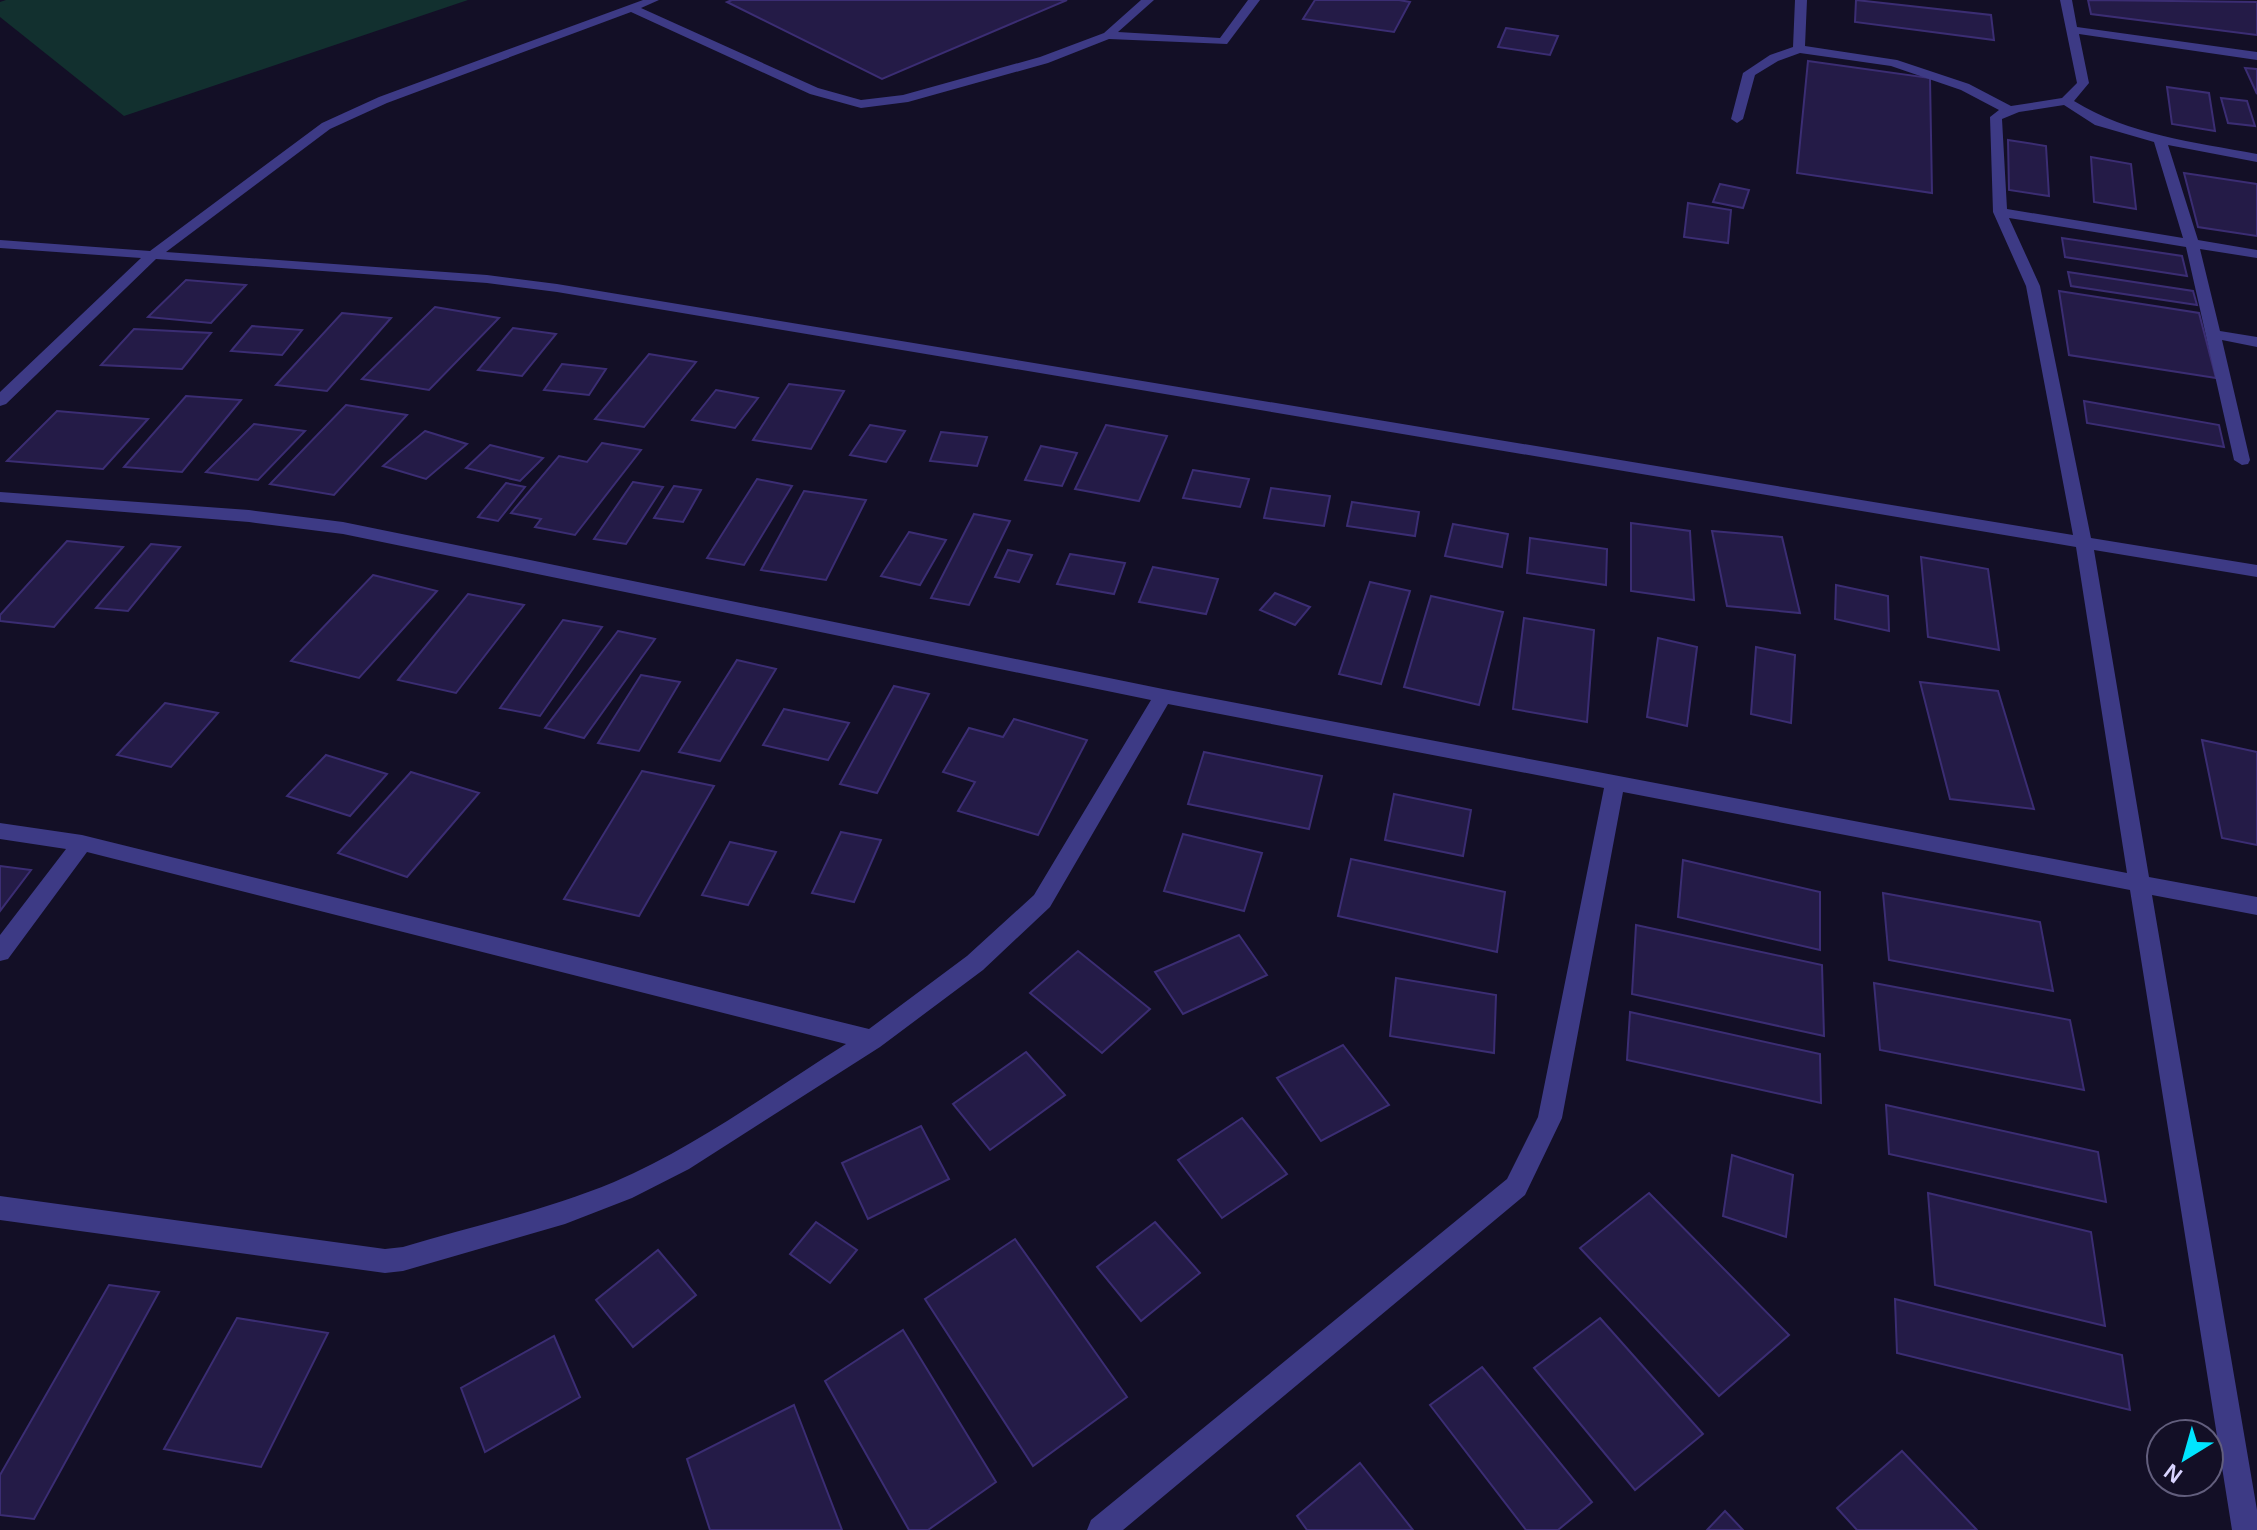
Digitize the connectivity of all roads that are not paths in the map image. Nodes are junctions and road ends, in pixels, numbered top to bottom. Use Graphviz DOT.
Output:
graph roads {
  1 [pos="653,0"];
  2 [pos="1148,0"];
  3 [pos="1254,0"];
  4 [pos="1801,0"];
  5 [pos="2066,0"];
  6 [pos="631,8"];
  7 [pos="2072,30"];
  8 [pos="1108,35"];
  9 [pos="1799,49"];
  10 [pos="2257,56"];
  11 [pos="2067,102"];
  12 [pos="2009,110"];
  13 [pos="1737,119"];
  14 [pos="2160,140"];
  15 [pos="2257,158"];
  16 [pos="2000,212"];
  17 [pos="2192,243"];
  18 [pos="0,244"];
  19 [pos="2257,254"];
  20 [pos="153,255"];
  21 [pos="2212,334"];
  22 [pos="2257,342"];
  23 [pos="0,401"];
  24 [pos="2242,460"];
  25 [pos="0,497"];
  26 [pos="2084,544"];
  27 [pos="2257,571"];
  28 [pos="1163,696"];
  29 [pos="1615,782"];
  30 [pos="0,831"];
  31 [pos="82,843"];
  32 [pos="2142,883"];
  33 [pos="2257,906"];
  34 [pos="0,952"];
  35 [pos="872,1040"];
  36 [pos="0,1208"];
  37 [pos="1101,1530"];
  38 [pos="2246,1530"];
  1 -- 6 [label="street"];
  2 -- 8 [label="street"];
  3 -- 8 [label="street"];
  4 -- 9 [label="street"];
  5 -- 7 [label="street"];
  6 -- 8 [label="street"];
  6 -- 20 [label="street"];
  7 -- 10 [label="street"];
  7 -- 11 [label="street"];
  9 -- 12 [label="street"];
  9 -- 13 [label="street"];
  11 -- 12 [label="street"];
  11 -- 14 [label="street"];
  12 -- 16 [label="street"];
  14 -- 15 [label="street"];
  14 -- 17 [label="street"];
  16 -- 17 [label="street"];
  16 -- 26 [label="street"];
  17 -- 19 [label="street"];
  17 -- 21 [label="street"];
  18 -- 20 [label="street"];
  20 -- 23 [label="street"];
  20 -- 26 [label="street"];
  21 -- 22 [label="street"];
  21 -- 24 [label="street"];
  25 -- 28 [label="street"];
  26 -- 27 [label="street"];
  26 -- 32 [label="street"];
  28 -- 29 [label="street"];
  28 -- 35 [label="street"];
  29 -- 32 [label="street"];
  29 -- 37 [label="street"];
  30 -- 31 [label="street"];
  31 -- 34 [label="street"];
  31 -- 35 [label="street"];
  32 -- 33 [label="street"];
  32 -- 38 [label="street"];
  35 -- 36 [label="street"];
}
